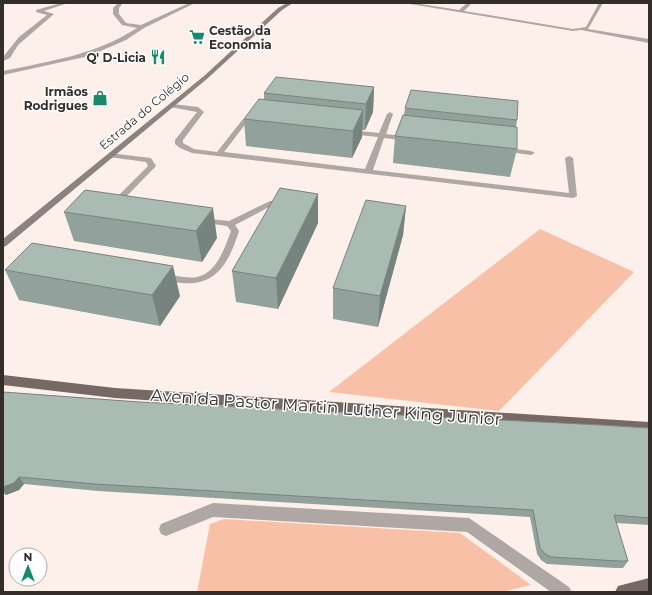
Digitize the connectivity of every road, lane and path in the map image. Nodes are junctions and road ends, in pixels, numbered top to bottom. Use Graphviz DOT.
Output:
graph roads {
  1 [pos="66,3"];
  2 [pos="121,3"];
  3 [pos="192,3"];
  4 [pos="292,3"];
  5 [pos="406,3"];
  6 [pos="470,3"];
  7 [pos="601,3"];
  8 [pos="460,12"];
  9 [pos="142,27"];
  10 [pos="583,30"];
  11 [pos="649,41"];
  12 [pos="3,60"];
  13 [pos="3,73"];
  14 [pos="172,106"];
  15 [pos="390,114"];
  16 [pos="265,122"];
  17 [pos="345,131"];
  18 [pos="382,136"];
  19 [pos="414,139"];
  20 [pos="493,148"];
  21 [pos="531,153"];
  22 [pos="219,154"];
  23 [pos="112,155"];
  24 [pos="569,158"];
  25 [pos="368,172"];
  26 [pos="273,203"];
  27 [pos="121,210"];
  28 [pos="191,219"];
  29 [pos="230,224"];
  30 [pos="6,241"];
  31 [pos="151,274"];
  32 [pos="3,380"];
  33 [pos="649,428"];
  34 [pos="166,529"];
  35 [pos="649,586"];
  36 [pos="564,592"];
  37 [pos="624,592"];
  1 -- 12 [label="street"];
  2 -- 9 [label="street"];
  3 -- 9 [label="street"];
  4 -- 14 [label="main road, Estrada do Colégio"];
  5 -- 8 [label="lane"];
  6 -- 8 [label="lane"];
  7 -- 10 [label="lane"];
  8 -- 10 [label="lane"];
  9 -- 13 [label="street"];
  10 -- 11 [label="lane"];
  14 -- 22 [label="lane"];
  14 -- 23 [label="main road, Estrada do Colégio"];
  15 -- 18 [label="lane"];
  16 -- 22 [label="lane"];
  17 -- 18 [label="lane"];
  18 -- 19 [label="lane"];
  18 -- 25 [label="lane"];
  20 -- 21 [label="lane"];
  22 -- 25 [label="lane"];
  23 -- 27 [label="lane"];
  23 -- 30 [label="main road, Estrada do Colégio"];
  24 -- 25 [label="lane"];
  26 -- 29 [label="lane"];
  28 -- 29 [label="lane"];
  29 -- 31 [label="lane"];
  32 -- 33 [label="main road, Avenida Pastor Martin Luther King Junior"];
  34 -- 36 [label="lane"];
  35 -- 37 [label="main road"];
}
